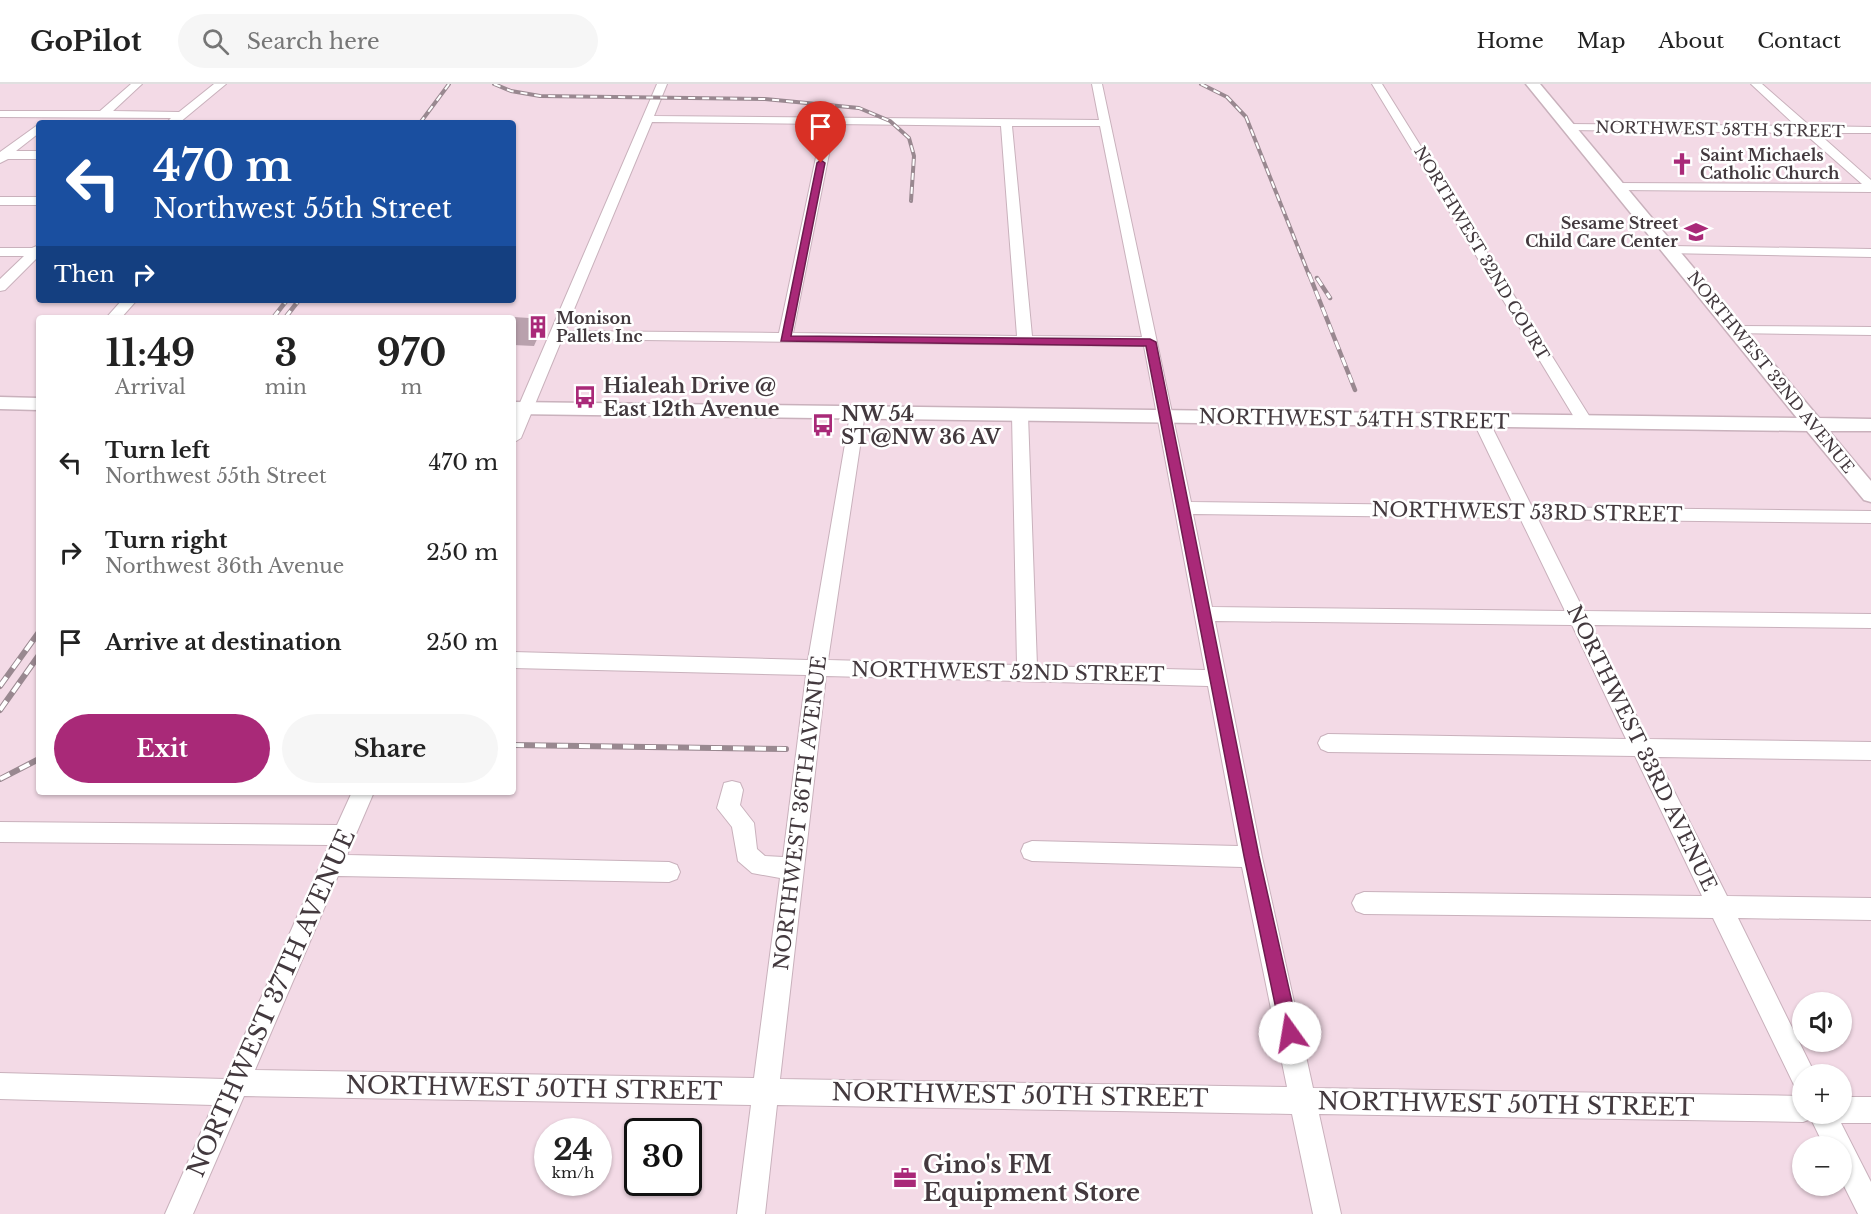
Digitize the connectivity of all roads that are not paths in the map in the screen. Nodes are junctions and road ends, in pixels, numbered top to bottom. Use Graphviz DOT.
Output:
graph roads {
  1 [pos="137,84"];
  2 [pos="222,84"];
  3 [pos="662,84"];
  4 [pos="1097,84"];
  5 [pos="1377,84"];
  6 [pos="1533,84"];
  7 [pos="1756,84"];
  8 [pos="0,114"];
  9 [pos="54,114"];
  10 [pos="102,115"];
  11 [pos="182,115"];
  12 [pos="647,119"];
  13 [pos="47,120"];
  14 [pos="176,120"];
  15 [pos="830,120"];
  16 [pos="1006,122"];
  17 [pos="1106,123"];
  18 [pos="1569,127"];
  19 [pos="36,129"];
  20 [pos="1807,130"];
  21 [pos="1871,130"];
  22 [pos="36,155"];
  23 [pos="2,157"];
  24 [pos="1617,186"];
  25 [pos="1871,187"];
  26 [pos="0,201"];
  27 [pos="36,201"];
  28 [pos="1671,250"];
  29 [pos="36,251"];
  30 [pos="0,252"];
  31 [pos="36,252"];
  32 [pos="1871,253"];
  33 [pos="0,287"];
  34 [pos="127,303"];
  35 [pos="116,315"];
  36 [pos="1736,330"];
  37 [pos="1871,331"];
  38 [pos="557,335"];
  39 [pos="785,339"];
  40 [pos="1025,340"];
  41 [pos="1150,342"];
  42 [pos="36,401"];
  43 [pos="0,403"];
  44 [pos="519,408"];
  45 [pos="857,413"];
  46 [pos="1020,415"];
  47 [pos="1164,417"];
  48 [pos="1481,421"];
  49 [pos="516,423"];
  50 [pos="1585,423"];
  51 [pos="1815,425"];
  52 [pos="1871,425"];
  53 [pos="1871,495"];
  54 [pos="1183,508"];
  55 [pos="1525,512"];
  56 [pos="1871,517"];
  57 [pos="1203,614"];
  58 [pos="1579,618"];
  59 [pos="1871,621"];
  60 [pos="516,660"];
  61 [pos="817,668"];
  62 [pos="1027,672"];
  63 [pos="1216,678"];
  64 [pos="1328,743"];
  65 [pos="1641,747"];
  66 [pos="1871,751"];
  67 [pos="732,789"];
  68 [pos="362,795"];
  69 [pos="0,832"];
  70 [pos="344,835"];
  71 [pos="1032,851"];
  72 [pos="1251,856"];
  73 [pos="329,865"];
  74 [pos="792,868"];
  75 [pos="669,872"];
  76 [pos="1364,903"];
  77 [pos="1718,906"];
  78 [pos="1871,909"];
  79 [pos="1797,1064"];
  80 [pos="0,1086"];
  81 [pos="235,1087"];
  82 [pos="766,1092"];
  83 [pos="1305,1100"];
  84 [pos="1792,1109"];
  85 [pos="1852,1110"];
  86 [pos="1871,1110"];
  87 [pos="1852,1174"];
  88 [pos="1871,1211"];
  89 [pos="178,1214"];
  90 [pos="751,1214"];
  91 [pos="1327,1214"];
  1 -- 10 [label="street"];
  2 -- 11 [label="street"];
  3 -- 12 [label="street"];
  4 -- 17 [label="street"];
  5 -- 50 [label="street, NORTHWEST 32ND COURT"];
  6 -- 18 [label="main road, NORTHWEST 32ND AVENUE"];
  7 -- 20 [label="street"];
  8 -- 9 [label="street"];
  9 -- 10 [label="street"];
  9 -- 13 [label="street"];
  10 -- 11 [label="street"];
  11 -- 14 [label="street"];
  12 -- 15 [label="street"];
  12 -- 38 [label="street"];
  15 -- 16 [label="street"];
  15 -- 39 [label="street"];
  16 -- 17 [label="street"];
  16 -- 40 [label="street"];
  17 -- 41 [label="street"];
  18 -- 20 [label="street, NORTHWEST 58TH STREET"];
  18 -- 24 [label="main road, NORTHWEST 32ND AVENUE"];
  19 -- 23 [label="street"];
  20 -- 21 [label="street, NORTHWEST 58TH STREET"];
  20 -- 25 [label="street"];
  22 -- 23 [label="street"];
  24 -- 25 [label="street"];
  24 -- 28 [label="main road, NORTHWEST 32ND AVENUE"];
  26 -- 27 [label="street"];
  28 -- 32 [label="street"];
  28 -- 36 [label="main road, NORTHWEST 32ND AVENUE"];
  29 -- 30 [label="street"];
  31 -- 33 [label="street"];
  34 -- 35 [label="street"];
  36 -- 37 [label="street"];
  36 -- 51 [label="main road, NORTHWEST 32ND AVENUE"];
  38 -- 39 [label="street"];
  38 -- 44 [label="street"];
  39 -- 40 [label="street"];
  40 -- 41 [label="street"];
  41 -- 47 [label="street"];
  42 -- 43 [label="main road"];
  44 -- 45 [label="main road, NORTHWEST 54TH STREET"];
  44 -- 49 [label="street"];
  45 -- 46 [label="main road, NORTHWEST 54TH STREET"];
  45 -- 61 [label="street, NORTHWEST 36TH AVENUE"];
  46 -- 47 [label="main road, NORTHWEST 54TH STREET"];
  46 -- 62 [label="street"];
  47 -- 48 [label="main road, NORTHWEST 54TH STREET"];
  47 -- 54 [label="street"];
  48 -- 50 [label="main road, NORTHWEST 54TH STREET"];
  48 -- 55 [label="street, NORTHWEST 33RD AVENUE"];
  50 -- 51 [label="main road, NORTHWEST 54TH STREET"];
  51 -- 52 [label="main road, NORTHWEST 54TH STREET"];
  51 -- 53 [label="main road, NORTHWEST 32ND AVENUE"];
  54 -- 55 [label="street, NORTHWEST 53RD STREET"];
  54 -- 57 [label="street"];
  55 -- 56 [label="street, NORTHWEST 53RD STREET"];
  55 -- 58 [label="street, NORTHWEST 33RD AVENUE"];
  57 -- 58 [label="street"];
  57 -- 63 [label="street"];
  58 -- 59 [label="street"];
  58 -- 65 [label="street, NORTHWEST 33RD AVENUE"];
  60 -- 61 [label="street, NORTHWEST 52ND STREET"];
  61 -- 62 [label="street, NORTHWEST 52ND STREET"];
  61 -- 74 [label="street, NORTHWEST 36TH AVENUE"];
  62 -- 63 [label="street, NORTHWEST 52ND STREET"];
  63 -- 72 [label="street"];
  64 -- 65 [label="street"];
  65 -- 66 [label="street"];
  65 -- 77 [label="street, NORTHWEST 33RD AVENUE"];
  67 -- 74 [label="street"];
  68 -- 70 [label="street, NORTHWEST 37TH AVENUE"];
  69 -- 70 [label="street"];
  70 -- 73 [label="street, NORTHWEST 37TH AVENUE"];
  71 -- 72 [label="street"];
  72 -- 83 [label="street"];
  73 -- 75 [label="street"];
  73 -- 81 [label="street, NORTHWEST 37TH AVENUE"];
  74 -- 82 [label="street, NORTHWEST 36TH AVENUE"];
  76 -- 77 [label="street"];
  77 -- 78 [label="street"];
  77 -- 79 [label="street, NORTHWEST 33RD AVENUE"];
  80 -- 81 [label="street, NORTHWEST 50TH STREET"];
  81 -- 82 [label="street, NORTHWEST 50TH STREET"];
  81 -- 89 [label="street, NORTHWEST 37TH AVENUE"];
  82 -- 83 [label="street, NORTHWEST 50TH STREET"];
  82 -- 90 [label="street, NORTHWEST 36TH AVENUE"];
  83 -- 84 [label="street, NORTHWEST 50TH STREET"];
  83 -- 91 [label="street"];
  85 -- 86 [label="street"];
  87 -- 88 [label="street"];
}
